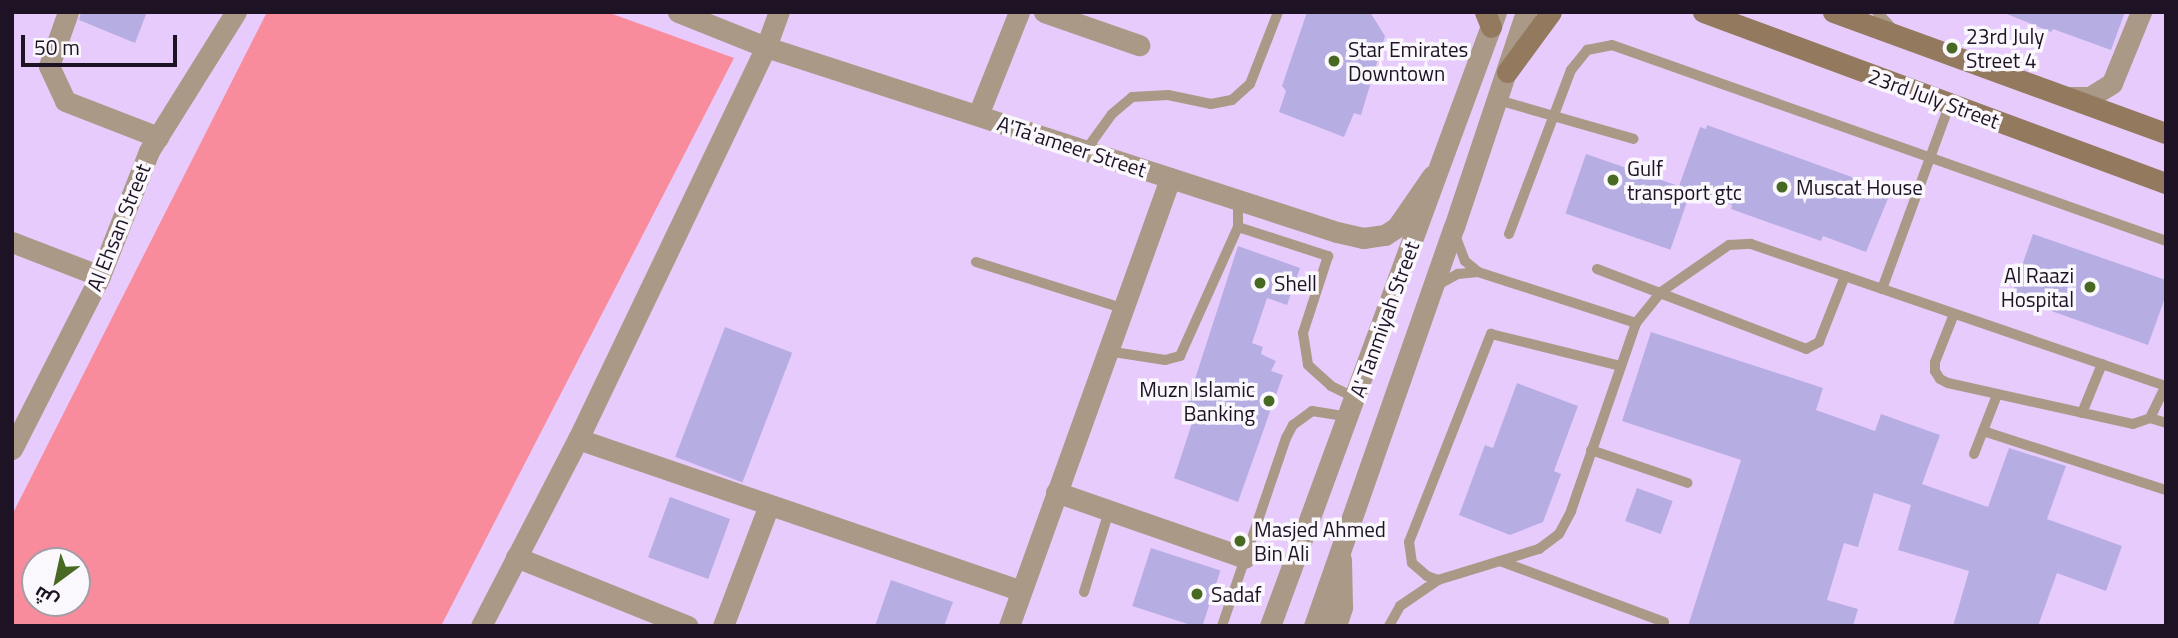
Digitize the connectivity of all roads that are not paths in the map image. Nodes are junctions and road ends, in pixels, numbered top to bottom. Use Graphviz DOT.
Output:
graph roads {
  1 [pos="68,12"];
  2 [pos="236,12"];
  3 [pos="678,12"];
  4 [pos="779,12"];
  5 [pos="1019,12"];
  6 [pos="1044,12"];
  7 [pos="1278,12"];
  8 [pos="1526,12"];
  9 [pos="1551,12"];
  10 [pos="1703,12"];
  11 [pos="1833,12"];
  12 [pos="1877,12"];
  13 [pos="2141,12"];
  14 [pos="1491,17"];
  15 [pos="1900,36"];
  16 [pos="1139,45"];
  17 [pos="766,47"];
  18 [pos="1507,72"];
  19 [pos="2115,78"];
  20 [pos="2070,97"];
  21 [pos="1498,100"];
  22 [pos="1950,103"];
  23 [pos="978,115"];
  24 [pos="1553,116"];
  25 [pos="2138,122"];
  26 [pos="2166,133"];
  27 [pos="158,137"];
  28 [pos="1634,139"];
  29 [pos="1086,150"];
  30 [pos="1931,156"];
  31 [pos="1440,165"];
  32 [pos="1170,178"];
  33 [pos="2166,183"];
  34 [pos="1238,200"];
  35 [pos="1454,227"];
  36 [pos="1238,228"];
  37 [pos="1337,232"];
  38 [pos="1509,234"];
  39 [pos="2166,241"];
  40 [pos="12,242"];
  41 [pos="1328,256"];
  42 [pos="976,262"];
  43 [pos="1597,269"];
  44 [pos="1478,272"];
  45 [pos="100,276"];
  46 [pos="1845,276"];
  47 [pos="1882,289"];
  48 [pos="1432,290"];
  49 [pos="1661,292"];
  50 [pos="1122,308"];
  51 [pos="1954,314"];
  52 [pos="1636,323"];
  53 [pos="1107,351"];
  54 [pos="2102,364"];
  55 [pos="1620,366"];
  56 [pos="2166,386"];
  57 [pos="1997,395"];
  58 [pos="1352,407"];
  59 [pos="2082,413"];
  60 [pos="2150,418"];
  61 [pos="2166,423"];
  62 [pos="1983,431"];
  63 [pos="578,439"];
  64 [pos="12,449"];
  65 [pos="1591,450"];
  66 [pos="1974,454"];
  67 [pos="1688,483"];
  68 [pos="2166,490"];
  69 [pos="1056,492"];
  70 [pos="769,505"];
  71 [pos="1109,511"];
  72 [pos="1340,549"];
  73 [pos="516,558"];
  74 [pos="1245,558"];
  75 [pos="1500,561"];
  76 [pos="1438,580"];
  77 [pos="1021,591"];
  78 [pos="1084,592"];
  79 [pos="1664,622"];
  80 [pos="481,626"];
  81 [pos="688,626"];
  82 [pos="723,626"];
  83 [pos="1009,626"];
  84 [pos="1222,626"];
  85 [pos="1270,626"];
  86 [pos="1314,626"];
  87 [pos="1336,626"];
  88 [pos="1388,626"];
  1 -- 27 [label="street"];
  2 -- 27 [label="street, Al Ehsan Street"];
  3 -- 17 [label="street, A'Ta'ameer Street"];
  4 -- 17 [label="street"];
  5 -- 23 [label="street"];
  6 -- 16 [label="street"];
  7 -- 29 [label="lane"];
  8 -- 18 [label="street, A' Tanmiyah Street"];
  9 -- 18 [label="main road"];
  10 -- 22 [label="main road, 23rd July Street"];
  11 -- 15 [label="main road"];
  12 -- 15 [label="lane"];
  13 -- 19 [label="street"];
  14 -- 31 [label="street, A' Tanmiyah Street"];
  15 -- 20 [label="main road"];
  17 -- 23 [label="street, A'Ta'ameer Street"];
  17 -- 63 [label="street"];
  18 -- 21 [label="street, A' Tanmiyah Street"];
  19 -- 20 [label="street"];
  19 -- 25 [label="street"];
  20 -- 25 [label="main road"];
  21 -- 24 [label="lane"];
  21 -- 35 [label="street, A' Tanmiyah Street"];
  22 -- 30 [label="lane"];
  22 -- 33 [label="main road, 23rd July Street"];
  23 -- 29 [label="street, A'Ta'ameer Street"];
  24 -- 28 [label="lane"];
  24 -- 30 [label="lane"];
  24 -- 38 [label="lane"];
  25 -- 26 [label="main road"];
  27 -- 45 [label="street, Al Ehsan Street"];
  29 -- 32 [label="street, A'Ta'ameer Street"];
  30 -- 39 [label="lane"];
  30 -- 47 [label="lane"];
  31 -- 37 [label="street, A'Ta'ameer Street"];
  31 -- 58 [label="street, A' Tanmiyah Street"];
  32 -- 34 [label="street, A'Ta'ameer Street"];
  32 -- 50 [label="street"];
  34 -- 36 [label="lane"];
  34 -- 37 [label="street, A'Ta'ameer Street"];
  35 -- 44 [label="lane"];
  35 -- 48 [label="street, A' Tanmiyah Street"];
  36 -- 41 [label="lane"];
  36 -- 53 [label="lane"];
  37 -- 41 [label="lane"];
  40 -- 45 [label="street"];
  41 -- 58 [label="lane"];
  42 -- 50 [label="lane"];
  43 -- 49 [label="lane"];
  44 -- 48 [label="lane"];
  44 -- 52 [label="lane"];
  45 -- 64 [label="street, Al Ehsan Street"];
  46 -- 47 [label="lane"];
  46 -- 49 [label="lane"];
  46 -- 49 [label="lane"];
  47 -- 51 [label="lane"];
  48 -- 72 [label="street, A' Tanmiyah Street"];
  49 -- 52 [label="lane"];
  50 -- 53 [label="street"];
  51 -- 54 [label="lane"];
  51 -- 57 [label="lane"];
  52 -- 55 [label="lane"];
  53 -- 69 [label="street"];
  54 -- 56 [label="lane"];
  54 -- 59 [label="lane"];
  55 -- 65 [label="lane"];
  55 -- 76 [label="lane"];
  56 -- 60 [label="lane"];
  57 -- 59 [label="lane"];
  57 -- 62 [label="lane"];
  58 -- 74 [label="lane"];
  58 -- 85 [label="street, A' Tanmiyah Street"];
  59 -- 60 [label="lane"];
  60 -- 61 [label="lane"];
  62 -- 66 [label="lane"];
  62 -- 68 [label="lane"];
  63 -- 70 [label="street"];
  63 -- 73 [label="street"];
  65 -- 67 [label="lane"];
  65 -- 75 [label="lane"];
  69 -- 71 [label="street"];
  69 -- 77 [label="street"];
  70 -- 77 [label="street"];
  70 -- 82 [label="street"];
  71 -- 74 [label="street"];
  71 -- 78 [label="lane"];
  72 -- 86 [label="street, A' Tanmiyah Street"];
  72 -- 87 [label="street"];
  73 -- 80 [label="street"];
  73 -- 81 [label="street"];
  74 -- 84 [label="lane"];
  75 -- 76 [label="lane"];
  75 -- 79 [label="lane"];
  76 -- 88 [label="lane"];
  77 -- 83 [label="street"];
}
